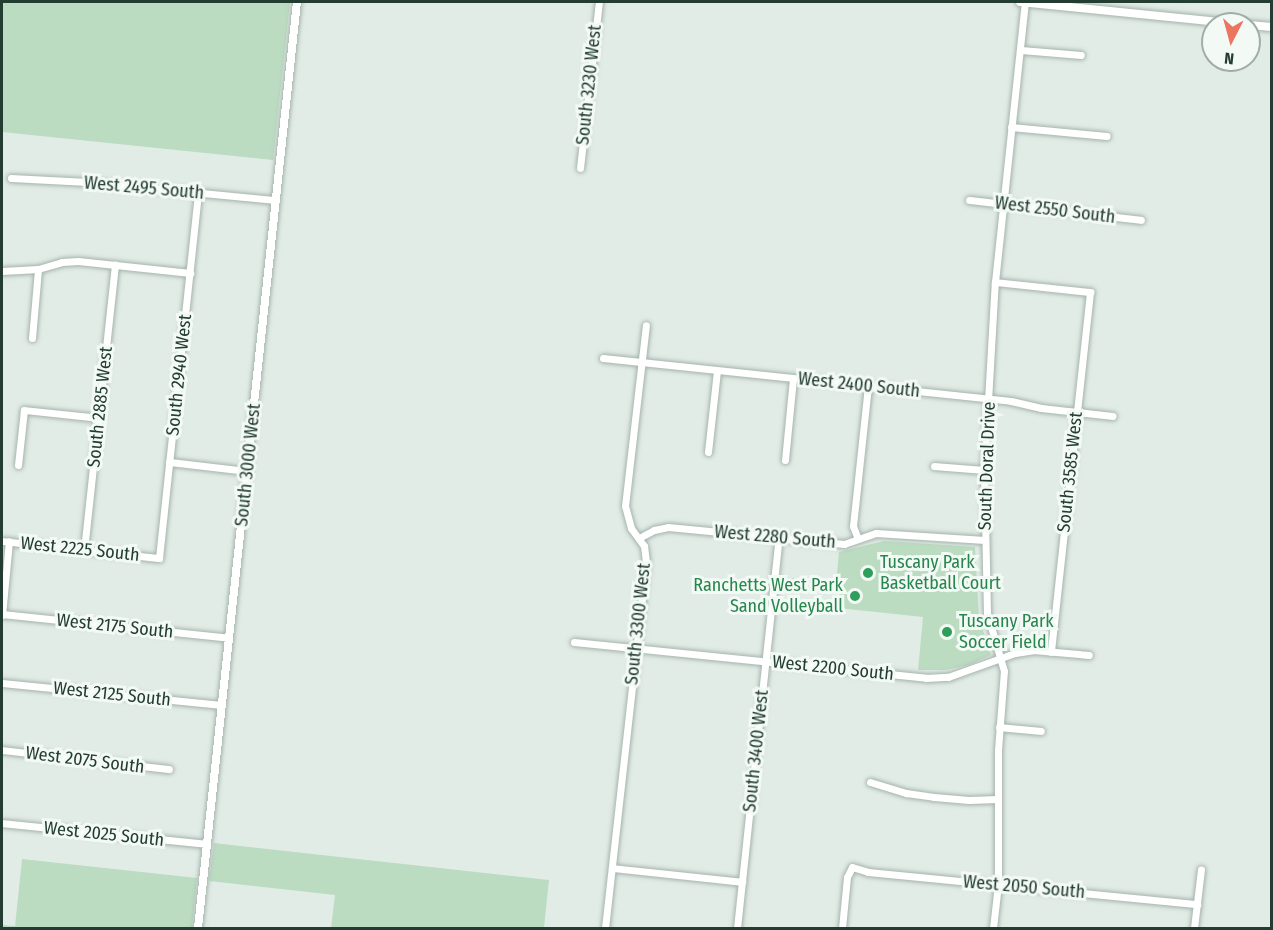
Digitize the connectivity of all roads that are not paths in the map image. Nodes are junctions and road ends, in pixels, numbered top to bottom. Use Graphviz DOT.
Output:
graph roads {
  1 [pos="297,2"];
  2 [pos="599,2"];
  3 [pos="1020,2"];
  4 [pos="1025,2"];
  5 [pos="1201,20"];
  6 [pos="1021,50"];
  7 [pos="1081,56"];
  8 [pos="1011,127"];
  9 [pos="1107,136"];
  10 [pos="580,168"];
  11 [pos="11,177"];
  12 [pos="198,193"];
  13 [pos="276,200"];
  14 [pos="969,200"];
  15 [pos="1002,204"];
  16 [pos="1141,220"];
  17 [pos="115,265"];
  18 [pos="38,269"];
  19 [pos="2,271"];
  20 [pos="190,273"];
  21 [pos="995,282"];
  22 [pos="646,325"];
  23 [pos="32,338"];
  24 [pos="603,358"];
  25 [pos="642,362"];
  26 [pos="717,370"];
  27 [pos="793,378"];
  28 [pos="867,385"];
  29 [pos="988,398"];
  30 [pos="1077,412"];
  31 [pos="1113,416"];
  32 [pos="99,418"];
  33 [pos="708,452"];
  34 [pos="784,460"];
  35 [pos="170,462"];
  36 [pos="18,465"];
  37 [pos="934,466"];
  38 [pos="984,470"];
  39 [pos="247,471"];
  40 [pos="639,538"];
  41 [pos="779,538"];
  42 [pos="858,539"];
  43 [pos="985,540"];
  44 [pos="5,541"];
  45 [pos="84,550"];
  46 [pos="159,558"];
  47 [pos="2,614"];
  48 [pos="229,638"];
  49 [pos="573,642"];
  50 [pos="636,648"];
  51 [pos="1051,652"];
  52 [pos="1089,655"];
  53 [pos="1001,659"];
  54 [pos="766,662"];
  55 [pos="2,683"];
  56 [pos="222,705"];
  57 [pos="999,727"];
  58 [pos="1041,731"];
  59 [pos="2,750"];
  60 [pos="169,770"];
  61 [pos="870,782"];
  62 [pos="998,799"];
  63 [pos="2,824"];
  64 [pos="207,844"];
  65 [pos="612,868"];
  66 [pos="1201,869"];
  67 [pos="742,882"];
  68 [pos="998,884"];
  69 [pos="1197,903"];
  70 [pos="198,928"];
  71 [pos="605,928"];
  72 [pos="736,928"];
  73 [pos="842,928"];
  74 [pos="993,928"];
  75 [pos="1194,928"];
  1 -- 13 [label="street, South 3000 West"];
  2 -- 10 [label="street, South 3230 West"];
  3 -- 4 [label="street"];
  4 -- 5 [label="street"];
  4 -- 6 [label="street, South Doral Drive"];
  6 -- 7 [label="street"];
  6 -- 8 [label="street, South Doral Drive"];
  8 -- 9 [label="street"];
  8 -- 15 [label="street, South Doral Drive"];
  11 -- 12 [label="street, West 2495 South"];
  12 -- 13 [label="street, West 2495 South"];
  12 -- 20 [label="street, South 2940 West"];
  13 -- 39 [label="street, South 3000 West"];
  14 -- 15 [label="street, West 2550 South"];
  15 -- 16 [label="street, West 2550 South"];
  15 -- 21 [label="street, South Doral Drive"];
  17 -- 18 [label="street"];
  17 -- 20 [label="street"];
  17 -- 32 [label="street, South 2885 West"];
  18 -- 19 [label="street"];
  18 -- 23 [label="street"];
  20 -- 35 [label="street, South 2940 West"];
  21 -- 29 [label="street, South Doral Drive"];
  21 -- 30 [label="street, South 3585 West"];
  22 -- 25 [label="street, South 3300 West"];
  24 -- 25 [label="street, West 2400 South"];
  25 -- 26 [label="street, West 2400 South"];
  25 -- 40 [label="street, South 3300 West"];
  26 -- 27 [label="street, West 2400 South"];
  26 -- 33 [label="street"];
  27 -- 28 [label="street, West 2400 South"];
  27 -- 34 [label="street"];
  28 -- 29 [label="street, West 2400 South"];
  28 -- 42 [label="street"];
  29 -- 30 [label="street, West 2400 South"];
  29 -- 38 [label="street, South Doral Drive"];
  30 -- 31 [label="street, West 2400 South"];
  30 -- 51 [label="street, South 3585 West"];
  32 -- 36 [label="street"];
  32 -- 45 [label="street, South 2885 West"];
  35 -- 39 [label="street"];
  35 -- 46 [label="street, South 2940 West"];
  37 -- 38 [label="street"];
  38 -- 43 [label="street, South Doral Drive"];
  39 -- 48 [label="street, South 3000 West"];
  40 -- 41 [label="street, West 2280 South"];
  40 -- 50 [label="street, South 3300 West"];
  41 -- 42 [label="street, West 2280 South"];
  41 -- 54 [label="street, South 3400 West"];
  42 -- 43 [label="street, West 2280 South"];
  43 -- 53 [label="street, South Doral Drive"];
  44 -- 45 [label="street, West 2225 South"];
  44 -- 47 [label="street"];
  45 -- 46 [label="street, West 2225 South"];
  47 -- 48 [label="street, West 2175 South"];
  48 -- 56 [label="street, South 3000 West"];
  49 -- 50 [label="street, West 2200 South"];
  50 -- 54 [label="street, West 2200 South"];
  50 -- 65 [label="street, South 3300 West"];
  51 -- 52 [label="street, West 2200 South"];
  51 -- 53 [label="street, West 2200 South"];
  53 -- 54 [label="street, West 2200 South"];
  53 -- 57 [label="street, South Doral Drive"];
  54 -- 67 [label="street, South 3400 West"];
  55 -- 56 [label="street, West 2125 South"];
  56 -- 64 [label="street, South 3000 West"];
  57 -- 58 [label="street"];
  57 -- 62 [label="street, South Doral Drive"];
  59 -- 60 [label="street, West 2075 South"];
  61 -- 62 [label="street"];
  62 -- 68 [label="street, South Doral Drive"];
  63 -- 64 [label="street, West 2025 South"];
  64 -- 70 [label="street, South 3000 West"];
  65 -- 67 [label="street"];
  65 -- 71 [label="street, South 3300 West"];
  66 -- 69 [label="street"];
  67 -- 72 [label="street, South 3400 West"];
  68 -- 69 [label="street, West 2050 South"];
  68 -- 73 [label="street, West 2050 South"];
  68 -- 74 [label="street, South Doral Drive"];
  69 -- 75 [label="street"];
}
